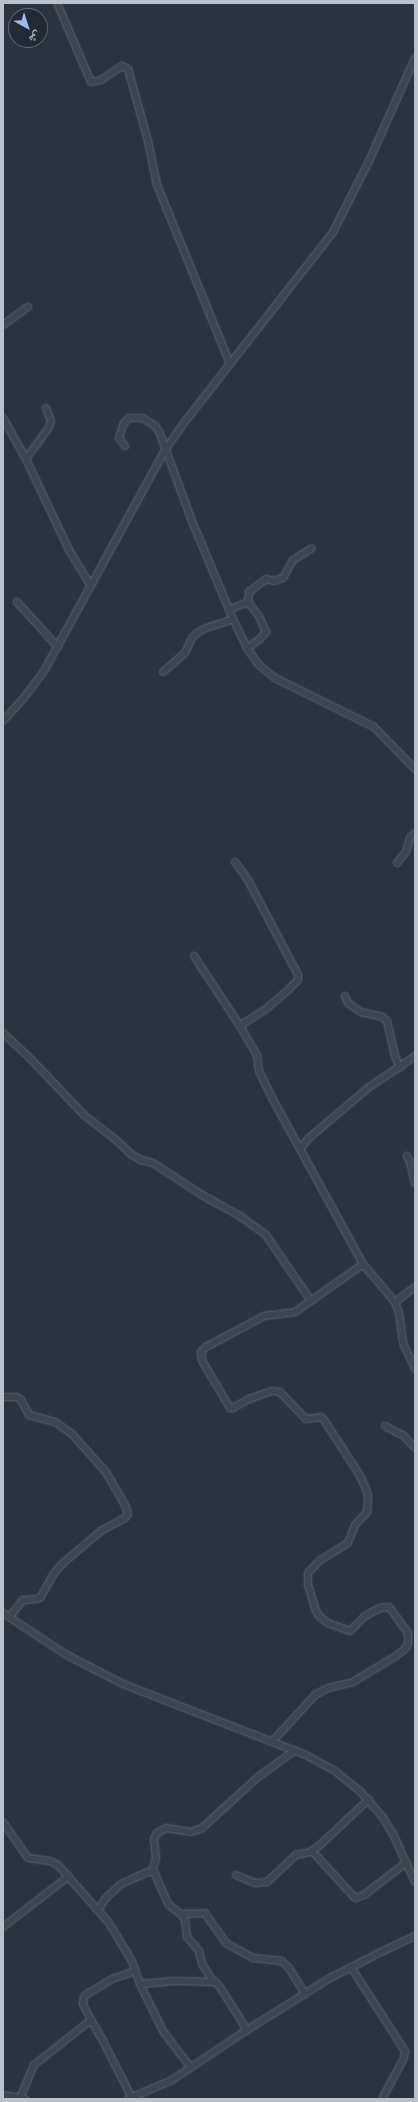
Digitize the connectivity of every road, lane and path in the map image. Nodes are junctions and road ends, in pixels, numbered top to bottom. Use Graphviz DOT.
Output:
graph roads {
  1 [pos="57,3"];
  2 [pos="415,58"];
  3 [pos="28,307"];
  4 [pos="3,326"];
  5 [pos="230,364"];
  6 [pos="46,408"];
  7 [pos="3,418"];
  8 [pos="125,446"];
  9 [pos="165,450"];
  10 [pos="26,459"];
  11 [pos="312,548"];
  12 [pos="90,586"];
  13 [pos="16,602"];
  14 [pos="248,602"];
  15 [pos="230,609"];
  16 [pos="233,619"];
  17 [pos="58,647"];
  18 [pos="247,648"];
  19 [pos="164,672"];
  20 [pos="3,721"];
  21 [pos="415,769"];
  22 [pos="415,833"];
  23 [pos="235,862"];
  24 [pos="397,863"];
  25 [pos="194,956"];
  26 [pos="345,996"];
  27 [pos="240,1026"];
  28 [pos="3,1033"];
  29 [pos="415,1056"];
  30 [pos="400,1068"];
  31 [pos="300,1149"];
  32 [pos="407,1156"];
  33 [pos="415,1183"];
  34 [pos="363,1264"];
  35 [pos="415,1287"];
  36 [pos="310,1301"];
  37 [pos="395,1302"];
  38 [pos="415,1369"];
  39 [pos="3,1397"];
  40 [pos="386,1426"];
  41 [pos="415,1448"];
  42 [pos="3,1613"];
  43 [pos="9,1617"];
  44 [pos="272,1742"];
  45 [pos="294,1750"];
  46 [pos="368,1799"];
  47 [pos="3,1822"];
  48 [pos="312,1851"];
  49 [pos="407,1862"];
  50 [pos="152,1871"];
  51 [pos="236,1875"];
  52 [pos="68,1876"];
  53 [pos="415,1882"];
  54 [pos="98,1910"];
  55 [pos="181,1914"];
  56 [pos="3,1927"];
  57 [pos="415,1936"];
  58 [pos="351,1967"];
  59 [pos="135,1971"];
  60 [pos="213,1981"];
  61 [pos="140,1984"];
  62 [pos="305,1994"];
  63 [pos="91,2020"];
  64 [pos="247,2030"];
  65 [pos="191,2068"];
  66 [pos="3,2095"];
  67 [pos="130,2098"];
  68 [pos="23,2099"];
  69 [pos="382,2099"];
  1 -- 5 [label="street"];
  2 -- 5 [label="street"];
  3 -- 4 [label="street"];
  5 -- 9 [label="street"];
  6 -- 10 [label="street"];
  7 -- 10 [label="street"];
  8 -- 9 [label="street"];
  9 -- 12 [label="street"];
  9 -- 15 [label="street"];
  10 -- 12 [label="street"];
  11 -- 14 [label="street"];
  12 -- 17 [label="street"];
  13 -- 17 [label="street"];
  14 -- 15 [label="street"];
  14 -- 18 [label="street"];
  15 -- 16 [label="street"];
  16 -- 18 [label="street"];
  16 -- 19 [label="street"];
  17 -- 20 [label="street"];
  18 -- 21 [label="street"];
  22 -- 24 [label="street"];
  23 -- 27 [label="street"];
  25 -- 27 [label="street"];
  26 -- 30 [label="street"];
  27 -- 31 [label="street"];
  28 -- 36 [label="street"];
  29 -- 30 [label="street"];
  30 -- 31 [label="street"];
  31 -- 34 [label="street"];
  32 -- 33 [label="street"];
  34 -- 36 [label="street"];
  34 -- 37 [label="street"];
  35 -- 37 [label="street"];
  36 -- 44 [label="street"];
  37 -- 38 [label="street"];
  39 -- 43 [label="street"];
  40 -- 41 [label="street"];
  42 -- 43 [label="street"];
  43 -- 44 [label="street"];
  44 -- 45 [label="street"];
  45 -- 46 [label="street"];
  45 -- 50 [label="street"];
  46 -- 48 [label="street"];
  46 -- 49 [label="street"];
  47 -- 52 [label="street"];
  48 -- 49 [label="street"];
  48 -- 51 [label="street"];
  49 -- 53 [label="street"];
  50 -- 54 [label="street"];
  50 -- 55 [label="street"];
  52 -- 54 [label="street"];
  52 -- 56 [label="street"];
  54 -- 59 [label="street"];
  55 -- 60 [label="street"];
  55 -- 62 [label="street"];
  57 -- 58 [label="street"];
  58 -- 62 [label="street"];
  58 -- 69 [label="street"];
  59 -- 61 [label="street"];
  59 -- 63 [label="street"];
  60 -- 61 [label="street"];
  60 -- 64 [label="street"];
  61 -- 65 [label="street"];
  62 -- 64 [label="street"];
  63 -- 67 [label="street"];
  63 -- 68 [label="street"];
  64 -- 65 [label="street"];
  65 -- 67 [label="street"];
  66 -- 68 [label="street"];
}
